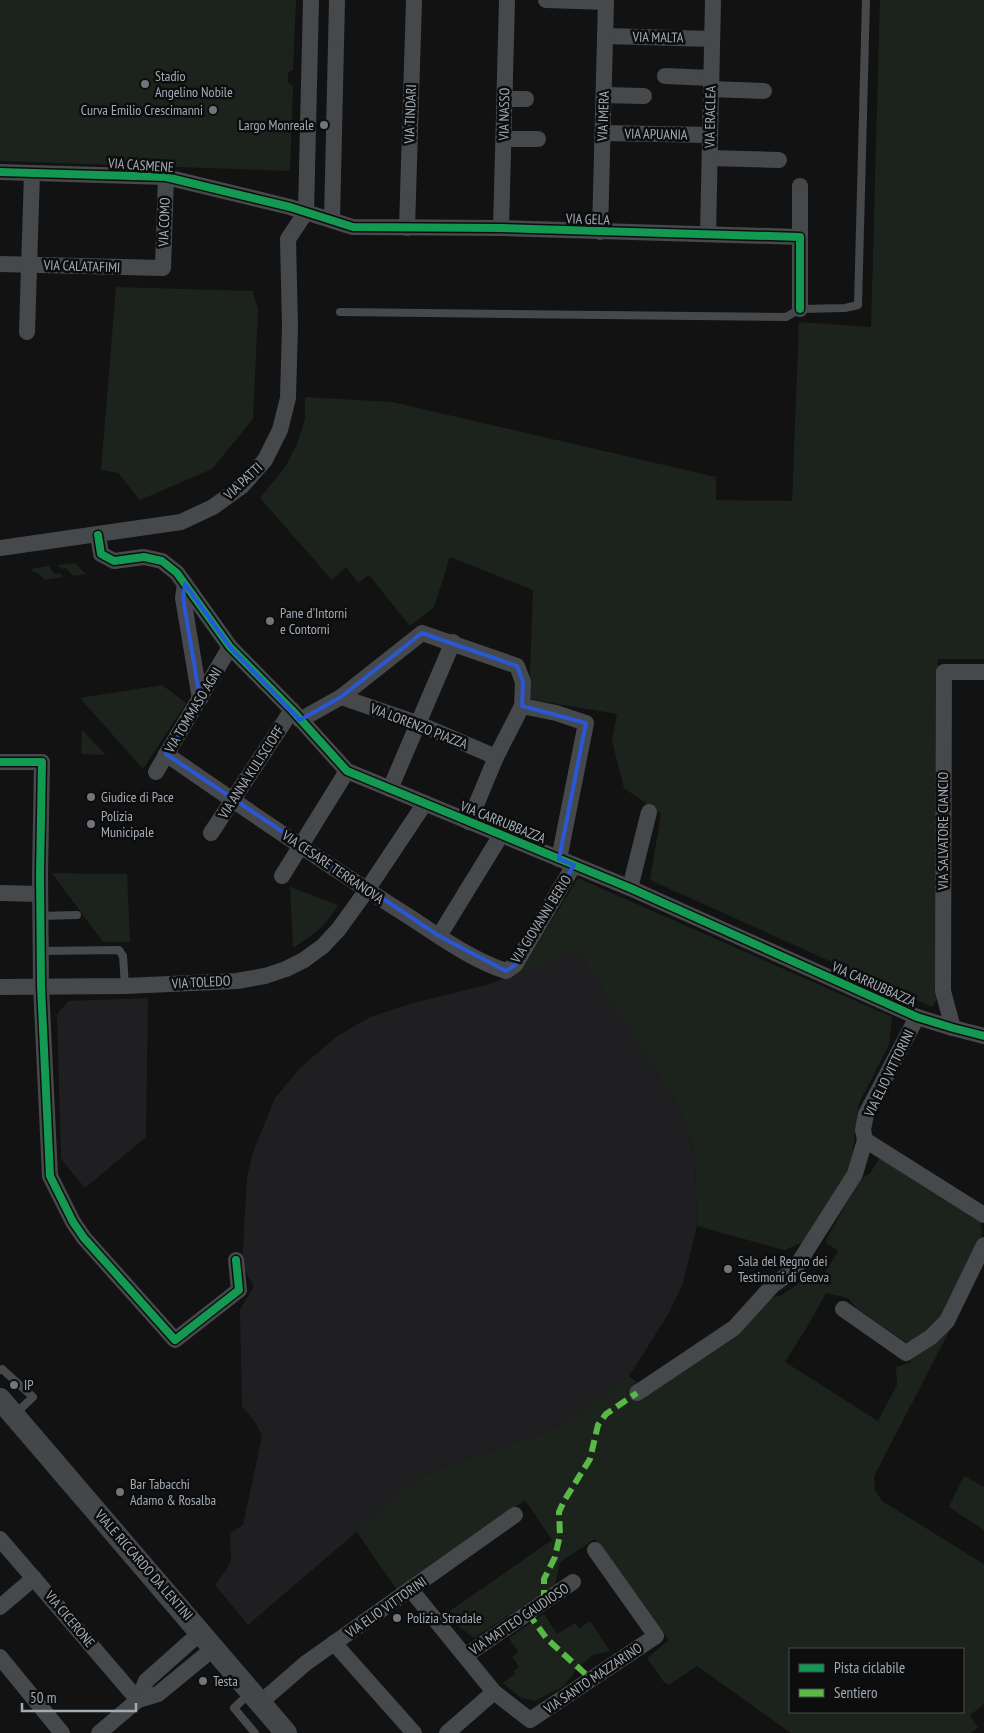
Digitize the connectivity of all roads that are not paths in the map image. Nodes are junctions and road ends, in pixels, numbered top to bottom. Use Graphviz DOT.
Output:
graph roads {
  1 [pos="311,0"];
  2 [pos="336,0"];
  3 [pos="414,0"];
  4 [pos="507,0"];
  5 [pos="546,0"];
  6 [pos="713,0"];
  7 [pos="866,0"];
  8 [pos="606,1"];
  9 [pos="605,36"];
  10 [pos="712,39"];
  11 [pos="665,76"];
  12 [pos="711,84"];
  13 [pos="764,91"];
  14 [pos="604,95"];
  15 [pos="644,96"];
  16 [pos="505,98"];
  17 [pos="526,99"];
  18 [pos="602,133"];
  19 [pos="710,135"];
  20 [pos="504,139"];
  21 [pos="538,139"];
  22 [pos="710,158"];
  23 [pos="780,160"];
  24 [pos="0,172"];
  25 [pos="32,173"];
  26 [pos="166,176"];
  27 [pos="800,186"];
  28 [pos="306,212"];
  29 [pos="332,220"];
  30 [pos="407,228"];
  31 [pos="501,228"];
  32 [pos="600,232"];
  33 [pos="708,234"];
  34 [pos="800,237"];
  35 [pos="0,264"];
  36 [pos="30,264"];
  37 [pos="163,268"];
  38 [pos="800,309"];
  39 [pos="340,312"];
  40 [pos="27,332"];
  41 [pos="98,534"];
  42 [pos="0,548"];
  43 [pos="185,584"];
  44 [pos="452,642"];
  45 [pos="230,647"];
  46 [pos="984,672"];
  47 [pos="341,697"];
  48 [pos="200,700"];
  49 [pos="522,706"];
  50 [pos="296,715"];
  51 [pos="417,724"];
  52 [pos="166,754"];
  53 [pos="496,757"];
  54 [pos="0,762"];
  55 [pos="347,771"];
  56 [pos="156,772"];
  57 [pos="390,789"];
  58 [pos="233,800"];
  59 [pos="425,803"];
  60 [pos="649,812"];
  61 [pos="469,822"];
  62 [pos="211,833"];
  63 [pos="501,835"];
  64 [pos="301,845"];
  65 [pos="566,862"];
  66 [pos="282,876"];
  67 [pos="630,888"];
  68 [pos="367,890"];
  69 [pos="0,892"];
  70 [pos="40,894"];
  71 [pos="76,915"];
  72 [pos="40,916"];
  73 [pos="439,936"];
  74 [pos="41,951"];
  75 [pos="506,971"];
  76 [pos="42,986"];
  77 [pos="125,986"];
  78 [pos="0,987"];
  79 [pos="917,1017"];
  80 [pos="953,1028"];
  81 [pos="984,1036"];
  82 [pos="865,1140"];
  83 [pos="984,1215"];
  84 [pos="984,1246"];
  85 [pos="236,1260"];
  86 [pos="843,1309"];
  87 [pos="0,1370"];
  88 [pos="637,1393"];
  89 [pos="7,1406"];
  90 [pos="515,1515"];
  91 [pos="0,1539"];
  92 [pos="595,1550"];
  93 [pos="34,1578"];
  94 [pos="573,1582"];
  95 [pos="411,1590"];
  96 [pos="0,1607"];
  97 [pos="208,1640"];
  98 [pos="334,1643"];
  99 [pos="464,1656"];
  100 [pos="0,1657"];
  101 [pos="494,1692"];
  102 [pos="256,1697"];
  103 [pos="138,1700"];
  104 [pos="283,1732"];
  105 [pos="62,1733"];
  106 [pos="99,1733"];
  107 [pos="255,1733"];
  108 [pos="414,1733"];
  109 [pos="447,1733"];
  1 -- 28 [label="street"];
  2 -- 29 [label="street"];
  3 -- 30 [label="street, VIA TINDARI"];
  4 -- 16 [label="street, VIA NASSO"];
  5 -- 8 [label="street"];
  6 -- 10 [label="street, VIA ERACLEA"];
  7 -- 38 [label="lane"];
  8 -- 9 [label="street, VIA IMERA"];
  9 -- 10 [label="street, VIA MALTA"];
  9 -- 14 [label="street, VIA IMERA"];
  10 -- 12 [label="street, VIA ERACLEA"];
  11 -- 12 [label="street"];
  12 -- 13 [label="street"];
  12 -- 19 [label="street, VIA ERACLEA"];
  14 -- 15 [label="street"];
  14 -- 18 [label="street, VIA IMERA"];
  16 -- 17 [label="street"];
  16 -- 20 [label="street, VIA NASSO"];
  18 -- 19 [label="street, VIA APUANIA"];
  18 -- 32 [label="street, VIA IMERA"];
  19 -- 22 [label="street, VIA ERACLEA"];
  20 -- 21 [label="street"];
  20 -- 31 [label="street, VIA NASSO"];
  22 -- 23 [label="street"];
  22 -- 33 [label="street, VIA ERACLEA"];
  24 -- 25 [label="street, VIA CASMENE"];
  25 -- 26 [label="street, VIA CASMENE"];
  25 -- 36 [label="street"];
  26 -- 28 [label="street, VIA CASMENE"];
  26 -- 37 [label="street, VIA COMO"];
  27 -- 34 [label="street"];
  28 -- 29 [label="street, VIA GELA"];
  28 -- 41 [label="street, VIA PATTI"];
  29 -- 30 [label="street, VIA GELA"];
  30 -- 31 [label="street, VIA GELA"];
  31 -- 32 [label="street, VIA GELA"];
  32 -- 33 [label="street, VIA GELA"];
  33 -- 34 [label="street, VIA GELA"];
  34 -- 38 [label="street"];
  35 -- 36 [label="street, VIA CALATAFIMI"];
  36 -- 37 [label="street, VIA CALATAFIMI"];
  36 -- 40 [label="street"];
  38 -- 39 [label="lane"];
  41 -- 42 [label="street, VIA PATTI"];
  41 -- 43 [label="street, VIA CARRUBBAZZA"];
  43 -- 45 [label="street, VIA CARRUBBAZZA"];
  43 -- 48 [label="street"];
  44 -- 47 [label="street"];
  44 -- 49 [label="street"];
  44 -- 51 [label="street"];
  45 -- 48 [label="street, VIA TOMMASO AGNI"];
  45 -- 50 [label="street, VIA CARRUBBAZZA"];
  46 -- 80 [label="street, VIA SALVATORE CIANCIO"];
  47 -- 50 [label="street"];
  47 -- 51 [label="street, VIA LORENZO PIAZZA"];
  48 -- 52 [label="street, VIA TOMMASO AGNI"];
  49 -- 53 [label="street"];
  49 -- 65 [label="street, VIA GIOVANNI BERIO"];
  50 -- 55 [label="street, VIA CARRUBBAZZA"];
  50 -- 58 [label="street, VIA ANNA KULISCIOFF"];
  51 -- 53 [label="street, VIA LORENZO PIAZZA"];
  51 -- 57 [label="street"];
  52 -- 56 [label="street, VIA TOMMASO AGNI"];
  52 -- 58 [label="street, VIA CESARE TERRANOVA"];
  53 -- 61 [label="street"];
  54 -- 70 [label="street"];
  55 -- 57 [label="street, VIA CARRUBBAZZA"];
  55 -- 64 [label="street"];
  57 -- 59 [label="street, VIA CARRUBBAZZA"];
  58 -- 62 [label="street, VIA ANNA KULISCIOFF"];
  58 -- 64 [label="street, VIA CESARE TERRANOVA"];
  59 -- 61 [label="street, VIA CARRUBBAZZA"];
  59 -- 68 [label="street, VIA TOLEDO"];
  60 -- 67 [label="street"];
  61 -- 63 [label="street, VIA CARRUBBAZZA"];
  63 -- 65 [label="street, VIA CARRUBBAZZA"];
  63 -- 73 [label="street"];
  64 -- 66 [label="street"];
  64 -- 68 [label="street, VIA CESARE TERRANOVA"];
  65 -- 67 [label="street, VIA CARRUBBAZZA"];
  65 -- 75 [label="street, VIA GIOVANNI BERIO"];
  67 -- 79 [label="street, VIA CARRUBBAZZA"];
  68 -- 73 [label="street, VIA CESARE TERRANOVA"];
  68 -- 77 [label="street, VIA TOLEDO"];
  69 -- 70 [label="street"];
  70 -- 72 [label="street"];
  71 -- 72 [label="lane"];
  72 -- 74 [label="street"];
  73 -- 75 [label="street, VIA CESARE TERRANOVA"];
  74 -- 76 [label="street"];
  74 -- 77 [label="lane"];
  76 -- 77 [label="street, VIA TOLEDO"];
  76 -- 78 [label="street, VIA TOLEDO"];
  76 -- 85 [label="street"];
  79 -- 80 [label="street, VIA CARRUBBAZZA"];
  79 -- 82 [label="street, VIA ELIO VITTORINI"];
  80 -- 81 [label="street, VIA CARRUBBAZZA"];
  82 -- 83 [label="street"];
  82 -- 88 [label="street, VIA ELIO VITTORINI"];
  84 -- 86 [label="street"];
  87 -- 89 [label="lane"];
  89 -- 97 [label="main road, VIALE RICCARDO DA LENTINI"];
  90 -- 95 [label="street, VIA ELIO VITTORINI"];
  91 -- 93 [label="street, VIA CICERONE"];
  92 -- 101 [label="street, VIA SANTO MAZZARINO"];
  93 -- 96 [label="street"];
  93 -- 103 [label="street, VIA CICERONE"];
  94 -- 99 [label="street, VIA MATTEO GAUDIOSO"];
  95 -- 98 [label="street, VIA ELIO VITTORINI"];
  95 -- 99 [label="street"];
  97 -- 102 [label="main road, VIALE RICCARDO DA LENTINI"];
  97 -- 103 [label="street"];
  98 -- 102 [label="street, VIA ELIO VITTORINI"];
  98 -- 108 [label="street"];
  99 -- 101 [label="street"];
  100 -- 105 [label="street"];
  101 -- 109 [label="street"];
  102 -- 104 [label="main road, VIALE RICCARDO DA LENTINI"];
  102 -- 107 [label="lane"];
  103 -- 106 [label="street"];
}
